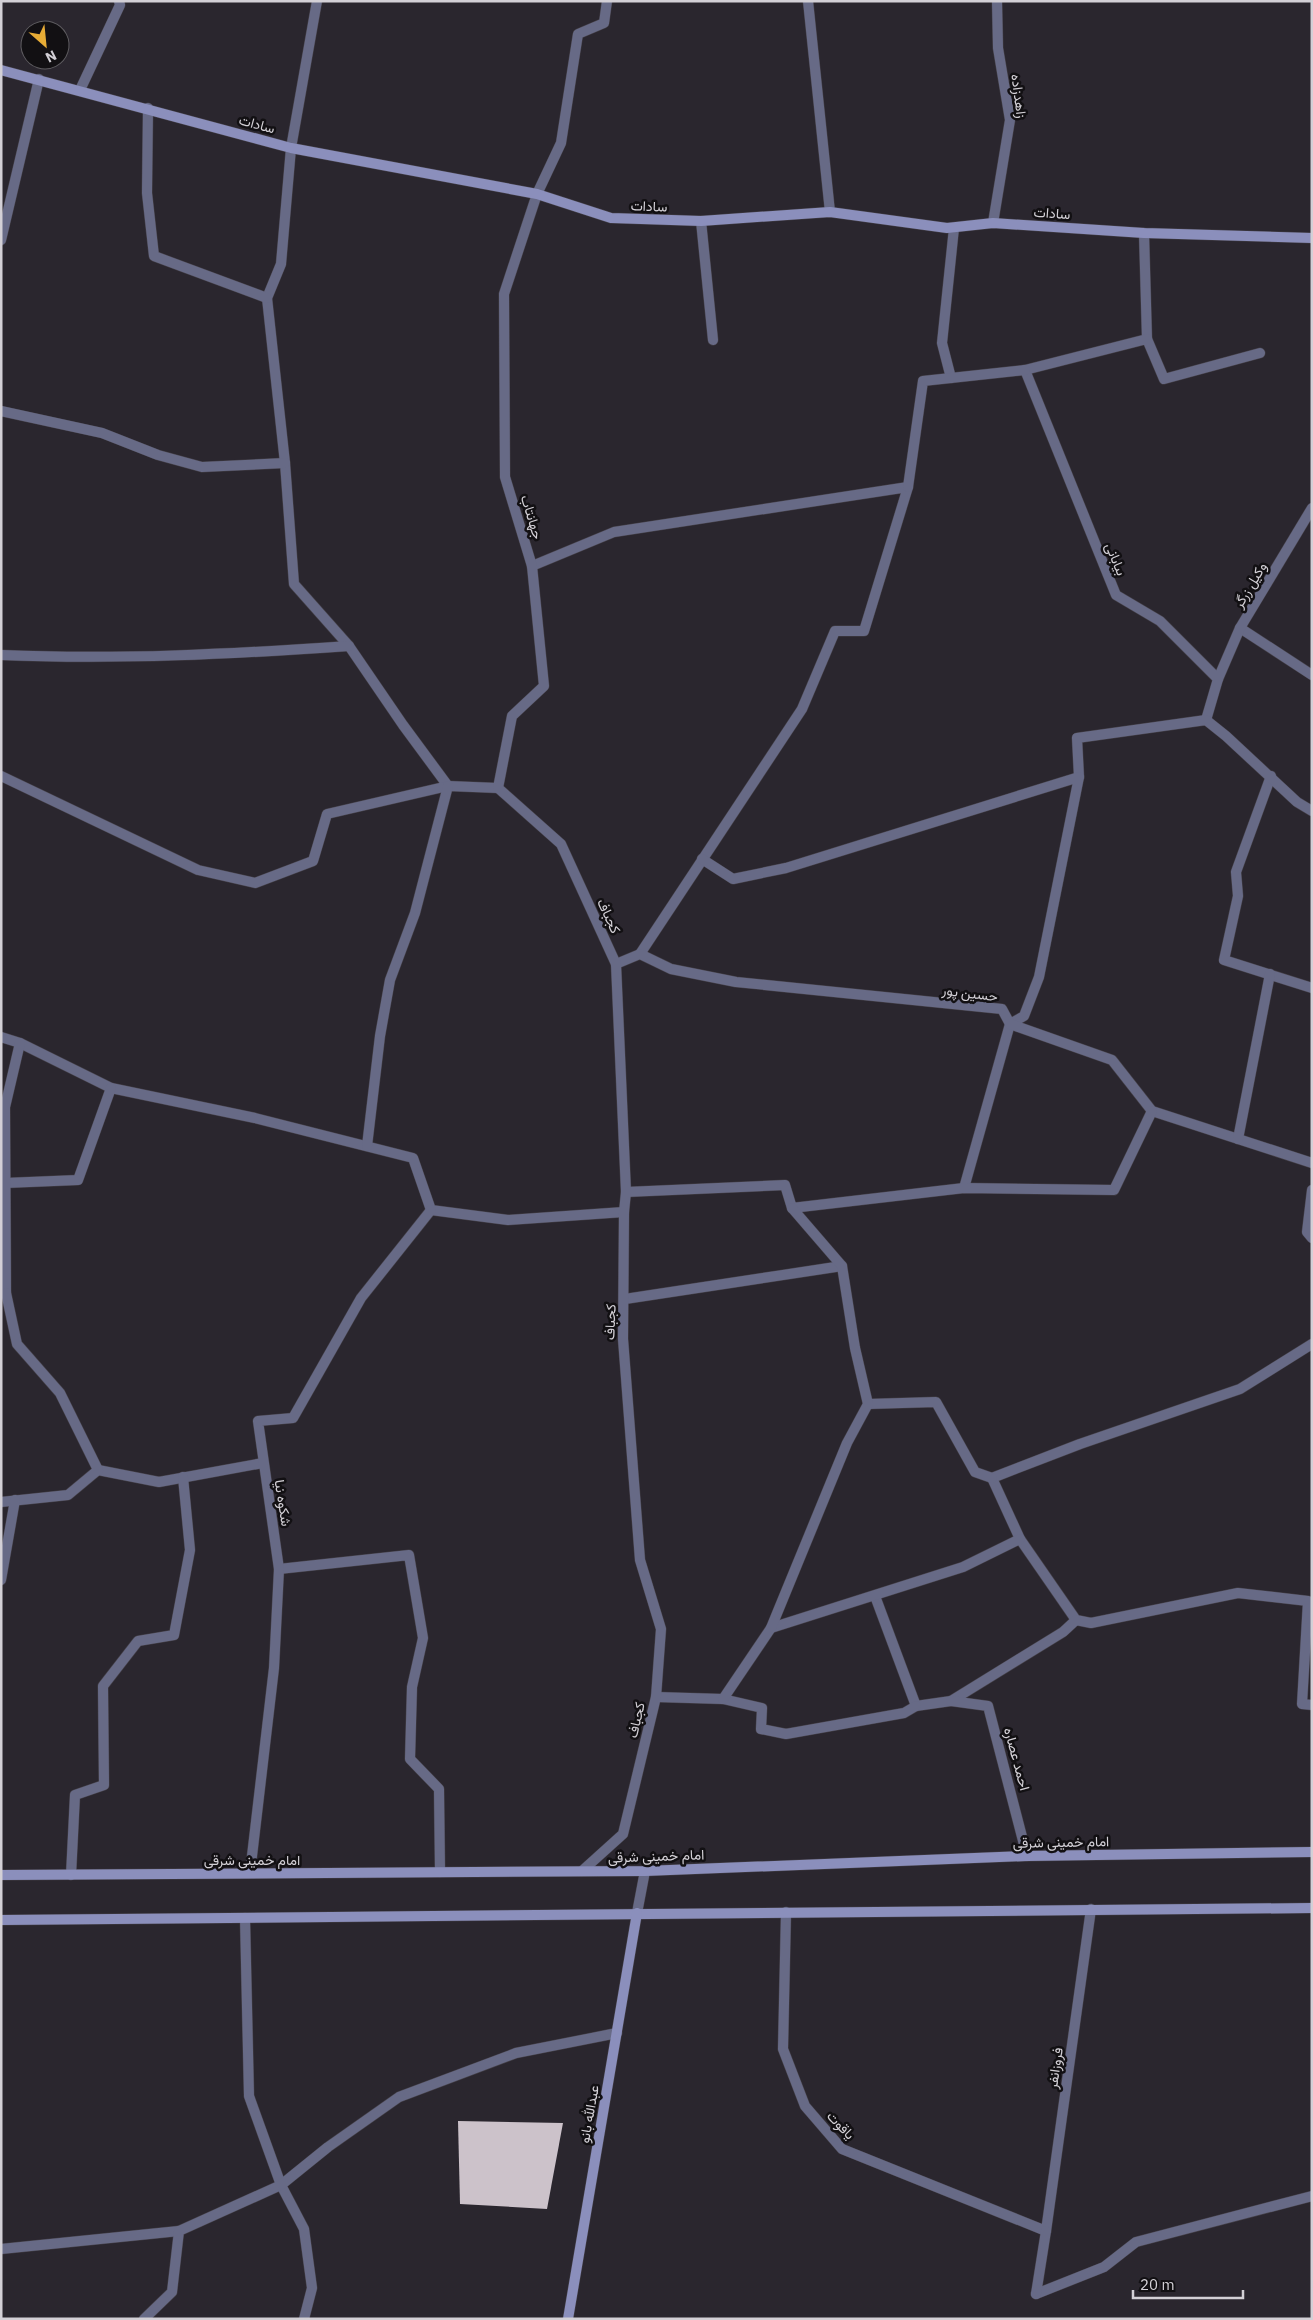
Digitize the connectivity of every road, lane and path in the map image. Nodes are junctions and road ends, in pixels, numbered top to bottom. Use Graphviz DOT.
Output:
graph roads {
  1 [pos="120,1"];
  2 [pos="317,1"];
  3 [pos="607,1"];
  4 [pos="808,1"];
  5 [pos="997,1"];
  6 [pos="1,70"];
  7 [pos="39,80"];
  8 [pos="80,90"];
  9 [pos="148,108"];
  10 [pos="291,148"];
  11 [pos="537,194"];
  12 [pos="830,212"];
  13 [pos="702,221"];
  14 [pos="994,224"];
  15 [pos="954,228"];
  16 [pos="1144,233"];
  17 [pos="1312,238"];
  18 [pos="1,240"];
  19 [pos="268,298"];
  20 [pos="1147,339"];
  21 [pos="713,340"];
  22 [pos="1260,353"];
  23 [pos="1025,370"];
  24 [pos="951,378"];
  25 [pos="1,411"];
  26 [pos="285,463"];
  27 [pos="908,487"];
  28 [pos="1312,508"];
  29 [pos="532,566"];
  30 [pos="1240,628"];
  31 [pos="349,646"];
  32 [pos="1,655"];
  33 [pos="1312,674"];
  34 [pos="1218,679"];
  35 [pos="1206,720"];
  36 [pos="1,776"];
  37 [pos="1270,776"];
  38 [pos="1079,777"];
  39 [pos="448,786"];
  40 [pos="498,788"];
  41 [pos="1312,811"];
  42 [pos="702,858"];
  43 [pos="640,954"];
  44 [pos="616,964"];
  45 [pos="1270,974"];
  46 [pos="1312,988"];
  47 [pos="1010,1024"];
  48 [pos="1,1037"];
  49 [pos="20,1043"];
  50 [pos="112,1088"];
  51 [pos="1152,1111"];
  52 [pos="1238,1139"];
  53 [pos="368,1146"];
  54 [pos="1312,1163"];
  55 [pos="6,1182"];
  56 [pos="964,1188"];
  57 [pos="1312,1190"];
  58 [pos="626,1192"];
  59 [pos="792,1208"];
  60 [pos="431,1210"];
  61 [pos="624,1212"];
  62 [pos="1312,1238"];
  63 [pos="842,1266"];
  64 [pos="4,1293"];
  65 [pos="625,1299"];
  66 [pos="1312,1344"];
  67 [pos="868,1404"];
  68 [pos="263,1463"];
  69 [pos="98,1470"];
  70 [pos="183,1477"];
  71 [pos="992,1478"];
  72 [pos="15,1500"];
  73 [pos="1,1502"];
  74 [pos="1020,1539"];
  75 [pos="279,1569"];
  76 [pos="1,1580"];
  77 [pos="875,1596"];
  78 [pos="1076,1620"];
  79 [pos="771,1628"];
  80 [pos="656,1697"];
  81 [pos="723,1699"];
  82 [pos="951,1701"];
  83 [pos="1312,1705"];
  84 [pos="916,1706"];
  85 [pos="1312,1852"];
  86 [pos="1028,1856"];
  87 [pos="582,1871"];
  88 [pos="645,1871"];
  89 [pos="440,1872"];
  90 [pos="250,1873"];
  91 [pos="1,1875"];
  92 [pos="71,1875"];
  93 [pos="1312,1908"];
  94 [pos="1091,1910"];
  95 [pos="786,1912"];
  96 [pos="637,1913"];
  97 [pos="245,1918"];
  98 [pos="1,1920"];
  99 [pos="617,2033"];
  100 [pos="281,2185"];
  101 [pos="1312,2196"];
  102 [pos="178,2231"];
  103 [pos="1046,2231"];
  104 [pos="1,2249"];
  105 [pos="144,2319"];
  106 [pos="304,2319"];
  107 [pos="568,2319"];
  1 -- 8 [label="street"];
  2 -- 10 [label="street"];
  3 -- 11 [label="street, جهانتاب"];
  4 -- 12 [label="street"];
  5 -- 14 [label="street, زاهدزاده"];
  6 -- 7 [label="main road, سادات"];
  7 -- 8 [label="main road, سادات"];
  7 -- 18 [label="street"];
  8 -- 9 [label="main road, سادات"];
  9 -- 10 [label="main road, سادات"];
  9 -- 19 [label="street"];
  10 -- 11 [label="main road, سادات"];
  10 -- 19 [label="street"];
  11 -- 13 [label="main road, سادات"];
  11 -- 29 [label="street, جهانتاب"];
  12 -- 13 [label="main road, سادات"];
  12 -- 15 [label="main road, سادات"];
  13 -- 21 [label="street"];
  14 -- 15 [label="main road, سادات"];
  14 -- 16 [label="main road, سادات"];
  15 -- 24 [label="street"];
  16 -- 17 [label="main road, سادات"];
  16 -- 20 [label="street"];
  19 -- 26 [label="street"];
  20 -- 22 [label="street"];
  20 -- 23 [label="street"];
  23 -- 24 [label="street"];
  23 -- 34 [label="street, بیابانی"];
  24 -- 27 [label="street"];
  25 -- 26 [label="street"];
  26 -- 31 [label="street"];
  27 -- 29 [label="street"];
  27 -- 42 [label="street"];
  28 -- 30 [label="street, وکیل زرگر"];
  29 -- 40 [label="street, جهانتاب"];
  30 -- 33 [label="street"];
  30 -- 34 [label="street, وکیل زرگر"];
  31 -- 32 [label="street"];
  31 -- 39 [label="street"];
  34 -- 35 [label="street"];
  35 -- 37 [label="street"];
  35 -- 38 [label="street"];
  36 -- 39 [label="street"];
  37 -- 41 [label="street"];
  37 -- 45 [label="street"];
  38 -- 42 [label="street"];
  38 -- 47 [label="street"];
  39 -- 40 [label="street"];
  39 -- 53 [label="street"];
  40 -- 44 [label="street, کجباف"];
  42 -- 43 [label="street"];
  43 -- 44 [label="street"];
  43 -- 47 [label="street, حسین پور"];
  44 -- 58 [label="street, کجباف"];
  45 -- 46 [label="street"];
  45 -- 52 [label="street"];
  47 -- 51 [label="street, حسین پور"];
  47 -- 56 [label="street"];
  48 -- 49 [label="street"];
  49 -- 50 [label="street"];
  49 -- 55 [label="street"];
  50 -- 53 [label="street"];
  50 -- 55 [label="street"];
  51 -- 52 [label="street"];
  51 -- 56 [label="street"];
  52 -- 54 [label="street"];
  53 -- 60 [label="street"];
  55 -- 64 [label="street"];
  56 -- 59 [label="street"];
  57 -- 62 [label="street"];
  58 -- 59 [label="street"];
  58 -- 61 [label="street, کجباف"];
  59 -- 63 [label="street"];
  60 -- 61 [label="street"];
  60 -- 68 [label="street, شکوه نیا"];
  61 -- 65 [label="street, کجباف"];
  63 -- 65 [label="street"];
  63 -- 67 [label="street"];
  64 -- 69 [label="street"];
  65 -- 80 [label="street, کجباف"];
  66 -- 71 [label="street"];
  67 -- 71 [label="street"];
  67 -- 79 [label="street"];
  68 -- 70 [label="street"];
  68 -- 75 [label="street, شکوه نیا"];
  69 -- 70 [label="street"];
  69 -- 72 [label="street"];
  70 -- 92 [label="street"];
  71 -- 74 [label="street"];
  72 -- 73 [label="street"];
  72 -- 76 [label="street"];
  74 -- 77 [label="street"];
  74 -- 78 [label="street"];
  75 -- 89 [label="street"];
  75 -- 90 [label="street, شکوه نیا"];
  77 -- 79 [label="street"];
  77 -- 84 [label="street"];
  78 -- 82 [label="street"];
  78 -- 83 [label="street"];
  79 -- 81 [label="street"];
  80 -- 81 [label="street"];
  80 -- 87 [label="street, کجباف"];
  81 -- 84 [label="street"];
  82 -- 84 [label="street"];
  82 -- 86 [label="street, احمد عصاره"];
  85 -- 86 [label="main road, امام خمینی شرقی"];
  86 -- 88 [label="main road, امام خمینی شرقی"];
  87 -- 88 [label="main road, امام خمینی شرقی"];
  87 -- 89 [label="main road, امام خمینی شرقی"];
  88 -- 96 [label="street"];
  89 -- 90 [label="main road, امام خمینی شرقی"];
  90 -- 92 [label="main road, امام خمینی شرقی"];
  91 -- 92 [label="main road, امام خمینی شرقی"];
  93 -- 94 [label="main road"];
  94 -- 95 [label="main road"];
  94 -- 103 [label="street, فروزانفر"];
  95 -- 96 [label="main road"];
  95 -- 103 [label="street, یاقوت"];
  96 -- 97 [label="main road"];
  96 -- 99 [label="main road, عبدالله بانو"];
  97 -- 98 [label="main road"];
  97 -- 100 [label="street"];
  99 -- 100 [label="street"];
  99 -- 107 [label="main road, عبدالله بانو"];
  100 -- 102 [label="street"];
  100 -- 106 [label="street"];
  101 -- 103 [label="street, فروزانفر"];
  102 -- 104 [label="street"];
  102 -- 105 [label="street"];
}
